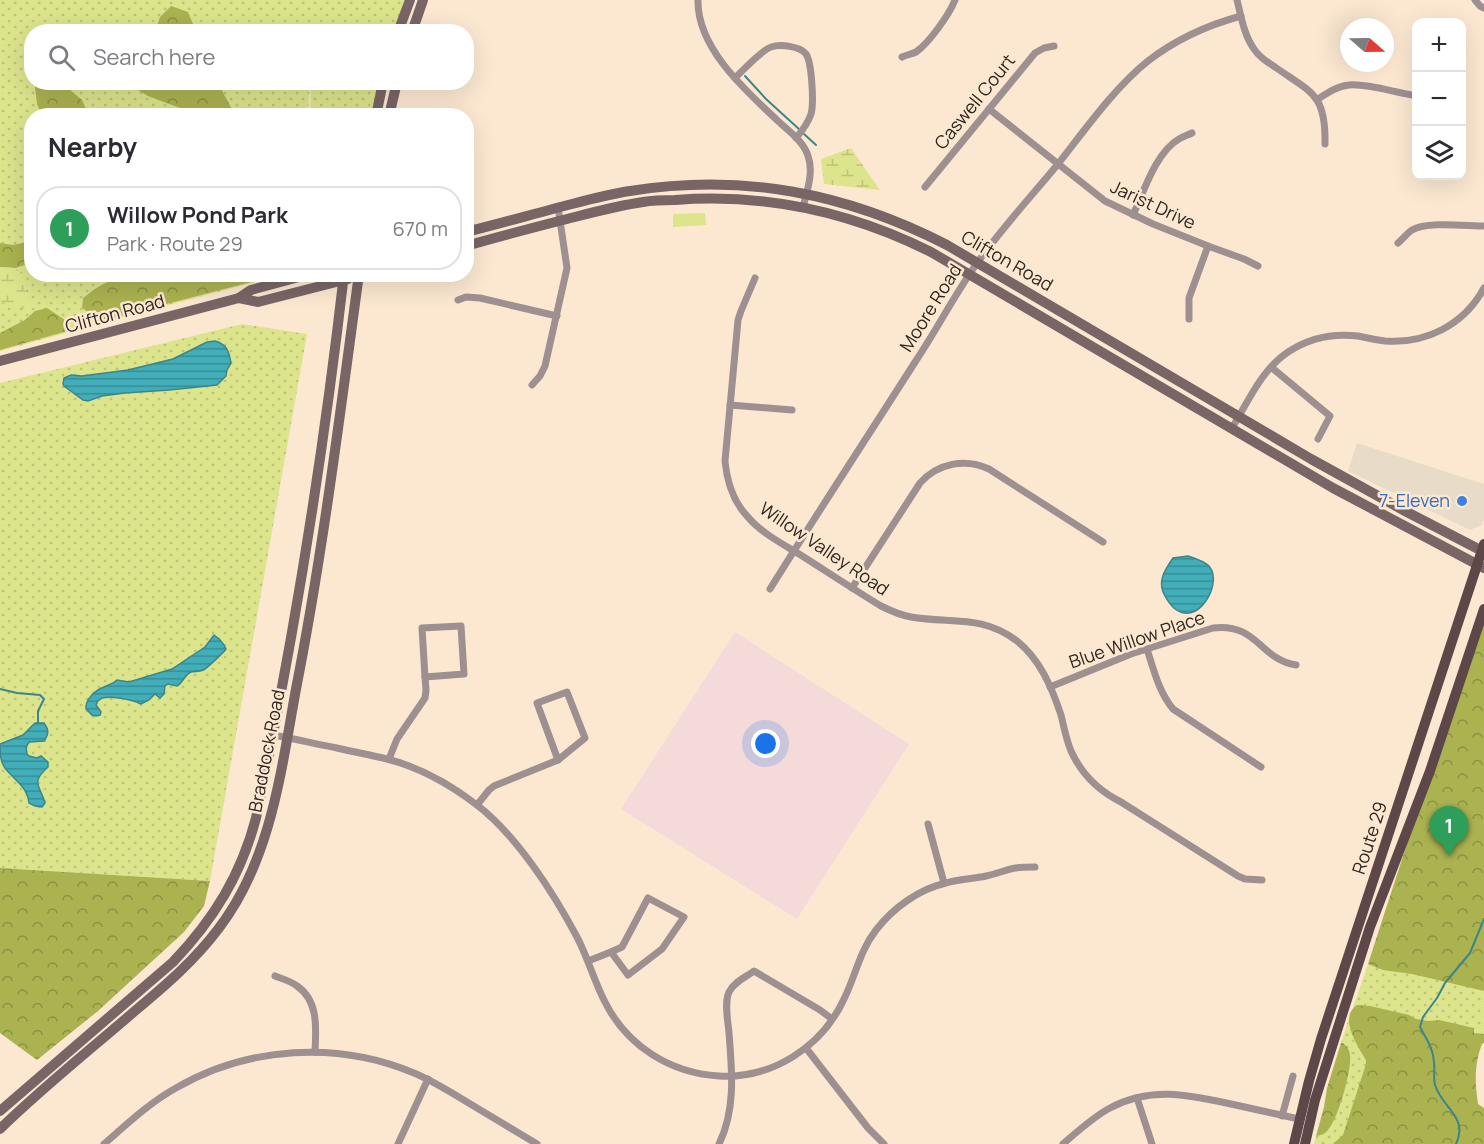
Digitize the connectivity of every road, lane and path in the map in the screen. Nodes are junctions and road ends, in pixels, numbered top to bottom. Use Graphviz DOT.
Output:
graph roads {
  1 [pos="410,0"];
  2 [pos="423,0"];
  3 [pos="698,0"];
  4 [pos="955,0"];
  5 [pos="1238,0"];
  6 [pos="1475,0"];
  7 [pos="1484,8"];
  8 [pos="1241,16"];
  9 [pos="401,24"];
  10 [pos="415,24"];
  11 [pos="1054,46"];
  12 [pos="902,57"];
  13 [pos="735,78"];
  14 [pos="381,90"];
  15 [pos="395,90"];
  16 [pos="1412,95"];
  17 [pos="1318,99"];
  18 [pos="378,108"];
  19 [pos="391,108"];
  20 [pos="989,109"];
  21 [pos="1192,133"];
  22 [pos="796,138"];
  23 [pos="1325,144"];
  24 [pos="1058,164"];
  25 [pos="925,187"];
  26 [pos="806,194"];
  27 [pos="558,207"];
  28 [pos="803,207"];
  29 [pos="1133,214"];
  30 [pos="561,221"];
  31 [pos="1484,226"];
  32 [pos="474,230"];
  33 [pos="1398,243"];
  34 [pos="474,244"];
  35 [pos="1208,246"];
  36 [pos="977,262"];
  37 [pos="1258,266"];
  38 [pos="970,273"];
  39 [pos="755,278"];
  40 [pos="280,282"];
  41 [pos="327,282"];
  42 [pos="343,282"];
  43 [pos="359,282"];
  44 [pos="1484,288"];
  45 [pos="239,298"];
  46 [pos="458,300"];
  47 [pos="557,316"];
  48 [pos="1189,319"];
  49 [pos="0,361"];
  50 [pos="1271,367"];
  51 [pos="532,385"];
  52 [pos="730,405"];
  53 [pos="792,410"];
  54 [pos="1239,417"];
  55 [pos="1232,429"];
  56 [pos="1318,439"];
  57 [pos="1103,542"];
  58 [pos="1483,549"];
  59 [pos="793,551"];
  60 [pos="1481,566"];
  61 [pos="852,588"];
  62 [pos="770,589"];
  63 [pos="1484,609"];
  64 [pos="1148,649"];
  65 [pos="1296,665"];
  66 [pos="425,677"];
  67 [pos="1050,687"];
  68 [pos="273,735"];
  69 [pos="287,738"];
  70 [pos="389,759"];
  71 [pos="558,760"];
  72 [pos="1261,767"];
  73 [pos="477,805"];
  74 [pos="928,824"];
  75 [pos="1035,867"];
  76 [pos="1262,880"];
  77 [pos="944,883"];
  78 [pos="611,952"];
  79 [pos="588,961"];
  80 [pos="275,976"];
  81 [pos="832,1019"];
  82 [pos="806,1048"];
  83 [pos="315,1052"];
  84 [pos="732,1076"];
  85 [pos="1293,1076"];
  86 [pos="428,1079"];
  87 [pos="1137,1098"];
  88 [pos="0,1111"];
  89 [pos="1282,1116"];
  90 [pos="1299,1119"];
  91 [pos="0,1129"];
  92 [pos="878,1142"];
  93 [pos="104,1144"];
  94 [pos="398,1144"];
  95 [pos="537,1144"];
  96 [pos="719,1144"];
  97 [pos="1063,1144"];
  98 [pos="1152,1144"];
  99 [pos="1293,1144"];
  100 [pos="1305,1144"];
  1 -- 9 [label="main road"];
  2 -- 10 [label="main road"];
  3 -- 13 [label="street"];
  4 -- 12 [label="street"];
  5 -- 8 [label="street"];
  6 -- 7 [label="street"];
  8 -- 17 [label="street"];
  8 -- 24 [label="street, Moore Road"];
  11 -- 20 [label="street, Caswell Court"];
  13 -- 22 [label="street"];
  13 -- 22 [label="street"];
  14 -- 18 [label="main road"];
  15 -- 19 [label="main road"];
  16 -- 17 [label="street"];
  17 -- 23 [label="street"];
  20 -- 24 [label="street, Jarist Drive"];
  20 -- 25 [label="street, Caswell Court"];
  21 -- 29 [label="street"];
  22 -- 26 [label="street"];
  24 -- 29 [label="street, Jarist Drive"];
  24 -- 36 [label="street, Moore Road"];
  26 -- 27 [label="main road, Clifton Road"];
  26 -- 28 [label="street"];
  26 -- 36 [label="main road, Clifton Road"];
  27 -- 30 [label="street"];
  27 -- 32 [label="main road, Clifton Road"];
  28 -- 30 [label="main road, Clifton Road"];
  28 -- 38 [label="main road, Clifton Road"];
  29 -- 35 [label="street, Jarist Drive"];
  30 -- 34 [label="main road, Clifton Road"];
  30 -- 47 [label="street"];
  31 -- 33 [label="street"];
  35 -- 37 [label="street, Jarist Drive"];
  35 -- 48 [label="street"];
  36 -- 38 [label="street, Moore Road"];
  36 -- 54 [label="main road, Clifton Road"];
  38 -- 55 [label="main road, Clifton Road"];
  38 -- 59 [label="street, Moore Road"];
  39 -- 52 [label="street, Willow Valley Road"];
  40 -- 45 [label="main road, Clifton Road"];
  41 -- 45 [label="main road, Clifton Road"];
  42 -- 68 [label="main road, Braddock Road"];
  43 -- 69 [label="main road, Braddock Road"];
  44 -- 50 [label="street"];
  45 -- 49 [label="main road, Clifton Road"];
  46 -- 47 [label="street"];
  47 -- 51 [label="street"];
  50 -- 54 [label="street"];
  50 -- 56 [label="street"];
  52 -- 53 [label="street"];
  52 -- 59 [label="street, Willow Valley Road"];
  54 -- 55 [label="street"];
  54 -- 58 [label="main road, Clifton Road"];
  55 -- 60 [label="main road, Clifton Road"];
  57 -- 61 [label="street"];
  58 -- 60 [label="main road, Route 29"];
  59 -- 61 [label="street, Willow Valley Road"];
  59 -- 62 [label="street, Moore Road"];
  60 -- 90 [label="main road, Route 29"];
  61 -- 67 [label="street, Willow Valley Road"];
  63 -- 100 [label="main road, Route 29"];
  64 -- 65 [label="street, Blue Willow Place"];
  64 -- 67 [label="street, Blue Willow Place"];
  64 -- 72 [label="street"];
  66 -- 66 [label="street"];
  66 -- 70 [label="street"];
  67 -- 76 [label="street, Willow Valley Road"];
  68 -- 69 [label="street"];
  68 -- 88 [label="main road, Braddock Road"];
  69 -- 70 [label="street"];
  69 -- 91 [label="main road, Braddock Road"];
  70 -- 73 [label="street"];
  71 -- 71 [label="street"];
  71 -- 73 [label="street"];
  73 -- 79 [label="street"];
  74 -- 77 [label="street"];
  75 -- 77 [label="street"];
  77 -- 81 [label="street"];
  78 -- 78 [label="street"];
  78 -- 79 [label="street"];
  79 -- 84 [label="street"];
  80 -- 83 [label="street"];
  81 -- 82 [label="street"];
  81 -- 84 [label="street"];
  82 -- 84 [label="street"];
  82 -- 92 [label="street"];
  83 -- 86 [label="street"];
  83 -- 93 [label="street"];
  84 -- 96 [label="street"];
  85 -- 89 [label="street"];
  86 -- 94 [label="street"];
  86 -- 95 [label="street"];
  87 -- 89 [label="street"];
  87 -- 97 [label="street"];
  87 -- 98 [label="street"];
  89 -- 90 [label="street"];
  90 -- 99 [label="main road, Route 29"];
}
